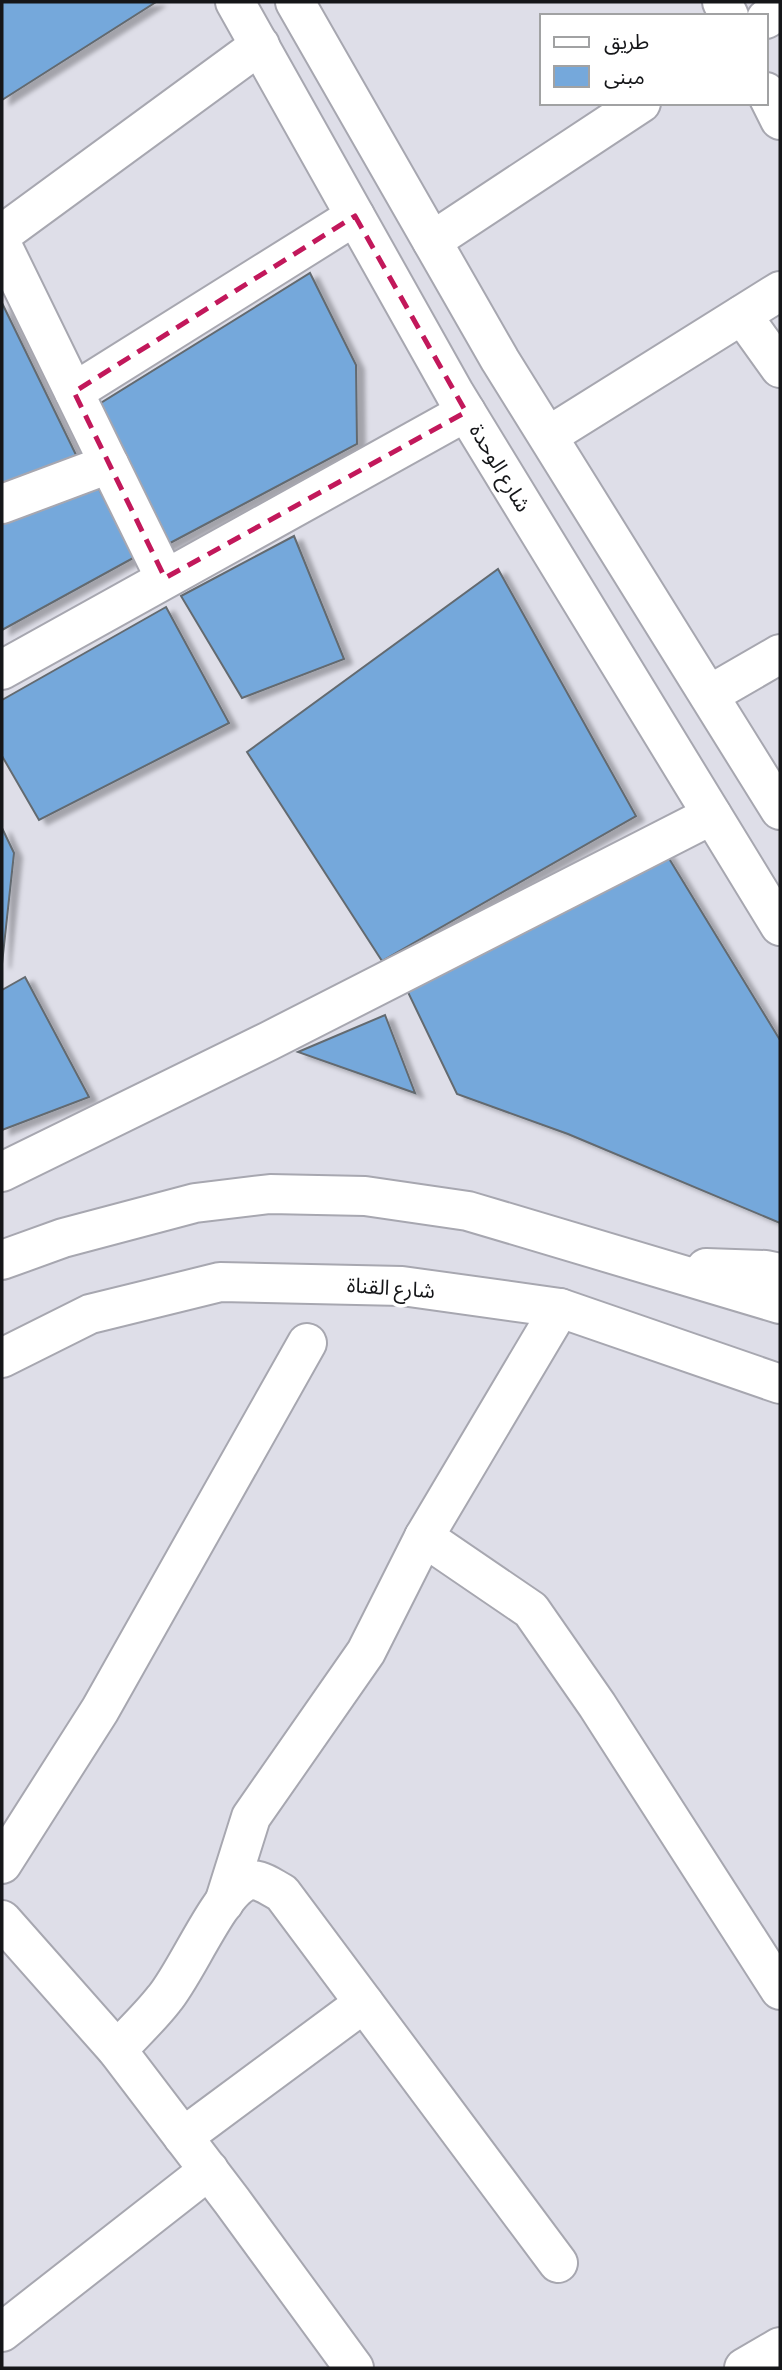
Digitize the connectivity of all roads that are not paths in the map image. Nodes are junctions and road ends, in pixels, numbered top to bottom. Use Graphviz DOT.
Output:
graph roads {
  1 [pos="235,2"];
  2 [pos="306,7"];
  3 [pos="260,45"];
  4 [pos="768,96"];
  5 [pos="638,105"];
  6 [pos="780,120"];
  7 [pos="355,216"];
  8 [pos="2,234"];
  9 [pos="432,241"];
  10 [pos="2,244"];
  11 [pos="780,291"];
  12 [pos="742,315"];
  13 [pos="780,369"];
  14 [pos="74,393"];
  15 [pos="466,412"];
  16 [pos="548,436"];
  17 [pos="109,464"];
  18 [pos="2,503"];
  19 [pos="165,578"];
  20 [pos="780,654"];
  21 [pos="2,670"];
  22 [pos="709,695"];
  23 [pos="780,810"];
  24 [pos="712,815"];
  25 [pos="780,926"];
  26 [pos="2,1172"];
  27 [pos="2,1260"];
  28 [pos="652,1266"];
  29 [pos="780,1273"];
  30 [pos="780,1304"];
  31 [pos="560,1308"];
  32 [pos="307,1343"];
  33 [pos="2,1358"];
  34 [pos="780,1384"];
  35 [pos="424,1537"];
  36 [pos="2,1864"];
  37 [pos="224,1903"];
  38 [pos="2,1920"];
  39 [pos="780,1990"];
  40 [pos="364,2003"];
  41 [pos="117,2050"];
  42 [pos="183,2137"];
  43 [pos="209,2170"];
  44 [pos="558,2263"];
  45 [pos="2,2332"];
  46 [pos="780,2347"];
  47 [pos="354,2368"];
  48 [pos="744,2368"];
  1 -- 3 [label="street, شارع الوحدة"];
  2 -- 9 [label="street"];
  3 -- 7 [label="street, شارع الوحدة"];
  3 -- 8 [label="street"];
  4 -- 6 [label="street"];
  5 -- 9 [label="street"];
  7 -- 14 [label="street"];
  7 -- 15 [label="street, شارع الوحدة"];
  9 -- 16 [label="street"];
  10 -- 14 [label="street"];
  11 -- 12 [label="street"];
  12 -- 13 [label="street"];
  12 -- 16 [label="street"];
  14 -- 17 [label="street"];
  15 -- 19 [label="street"];
  15 -- 24 [label="street, شارع الوحدة"];
  16 -- 22 [label="street"];
  17 -- 18 [label="street"];
  17 -- 19 [label="street"];
  19 -- 21 [label="street"];
  20 -- 22 [label="street"];
  22 -- 23 [label="street"];
  24 -- 25 [label="street, شارع الوحدة"];
  24 -- 26 [label="street"];
  27 -- 28 [label="street"];
  28 -- 29 [label="street"];
  28 -- 30 [label="street"];
  31 -- 33 [label="street, شارع القناة"];
  31 -- 34 [label="street, شارع القناة"];
  31 -- 35 [label="street"];
  32 -- 36 [label="street"];
  35 -- 37 [label="street"];
  35 -- 39 [label="street"];
  37 -- 40 [label="street"];
  37 -- 41 [label="street"];
  38 -- 41 [label="street"];
  40 -- 42 [label="street"];
  40 -- 44 [label="street"];
  41 -- 42 [label="street"];
  42 -- 43 [label="street"];
  43 -- 45 [label="street"];
  43 -- 47 [label="street"];
  46 -- 48 [label="street"];
}
